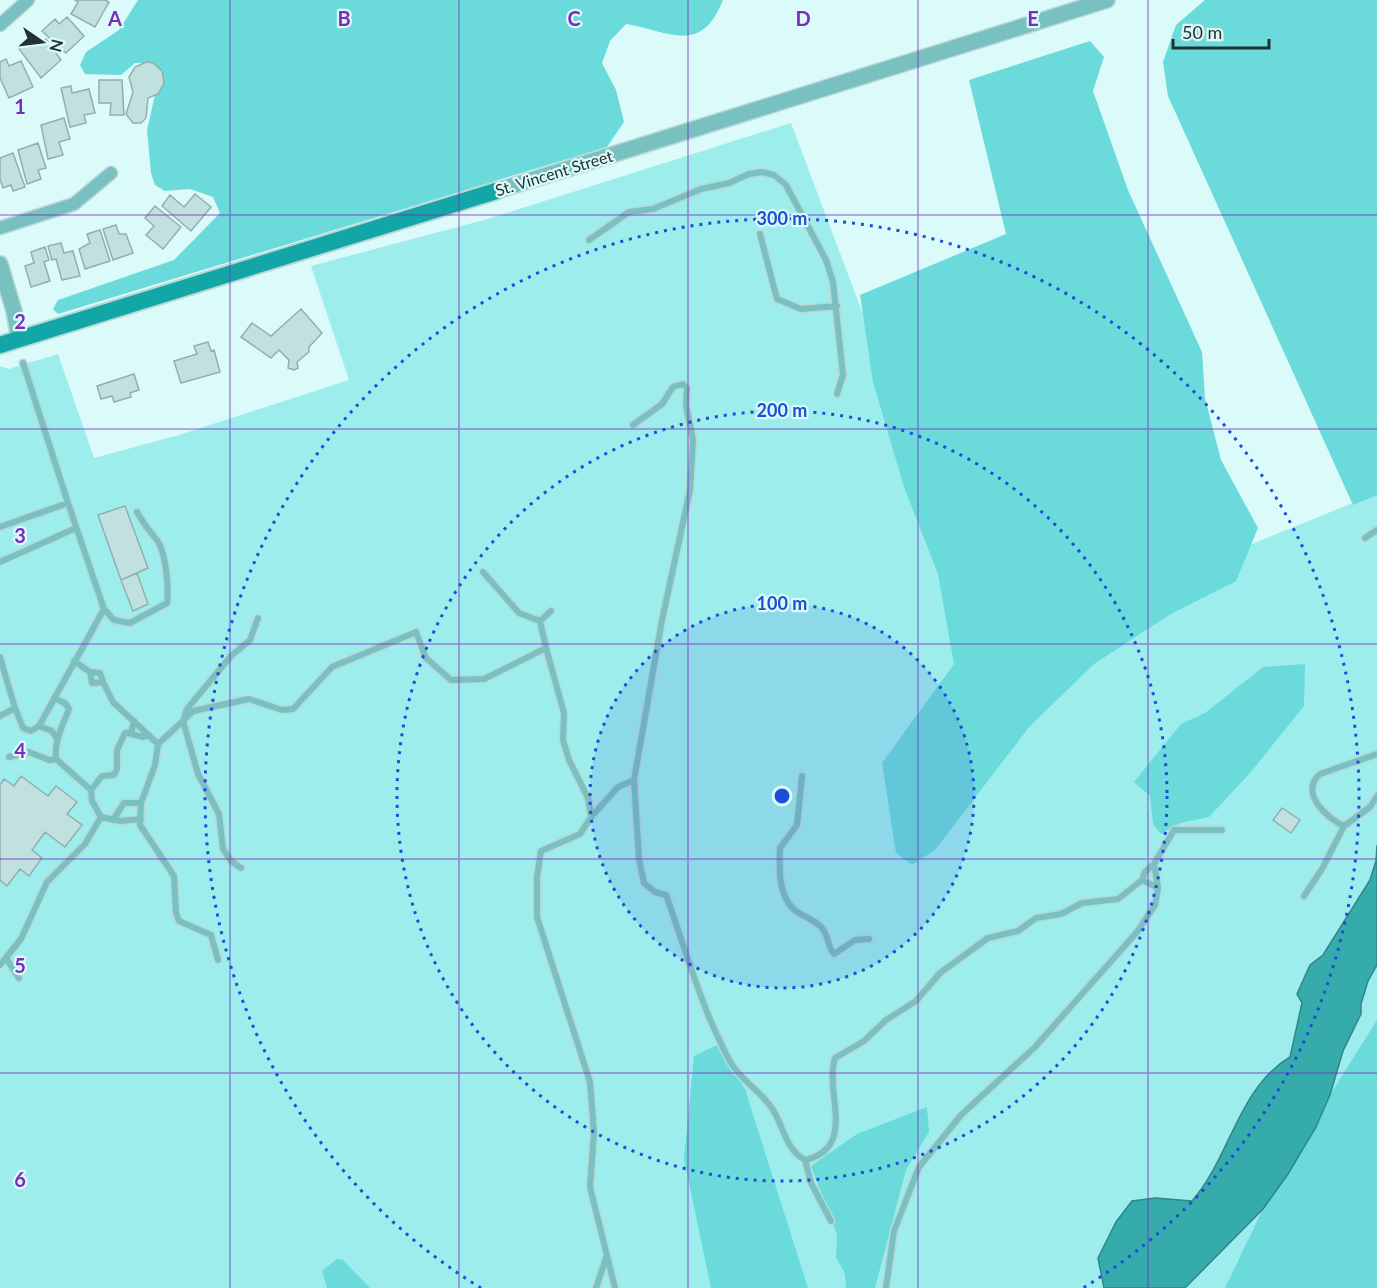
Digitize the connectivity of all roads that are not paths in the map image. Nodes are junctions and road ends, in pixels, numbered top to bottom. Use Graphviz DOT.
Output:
graph roads {
  1 [pos="28,0"];
  2 [pos="1107,0"];
  3 [pos="0,25"];
  4 [pos="111,173"];
  5 [pos="496,191"];
  6 [pos="0,228"];
  7 [pos="760,234"];
  8 [pos="589,240"];
  9 [pos="0,264"];
  10 [pos="837,306"];
  11 [pos="19,339"];
  12 [pos="0,345"];
  13 [pos="23,363"];
  14 [pos="837,394"];
  15 [pos="633,425"];
  16 [pos="68,503"];
  17 [pos="137,512"];
  18 [pos="0,528"];
  19 [pos="76,528"];
  20 [pos="1377,530"];
  21 [pos="1365,538"];
  22 [pos="0,562"];
  23 [pos="483,572"];
  24 [pos="104,609"];
  25 [pos="551,611"];
  26 [pos="258,618"];
  27 [pos="540,621"];
  28 [pos="546,648"];
  29 [pos="0,657"];
  30 [pos="74,661"];
  31 [pos="90,672"];
  32 [pos="103,682"];
  33 [pos="54,698"];
  34 [pos="15,708"];
  35 [pos="0,716"];
  36 [pos="134,721"];
  37 [pos="183,721"];
  38 [pos="39,726"];
  39 [pos="130,732"];
  40 [pos="149,735"];
  41 [pos="57,739"];
  42 [pos="158,744"];
  43 [pos="1377,754"];
  44 [pos="9,757"];
  45 [pos="56,759"];
  46 [pos="802,776"];
  47 [pos="634,780"];
  48 [pos="91,790"];
  49 [pos="1377,796"];
  50 [pos="141,803"];
  51 [pos="101,817"];
  52 [pos="591,817"];
  53 [pos="141,819"];
  54 [pos="113,820"];
  55 [pos="1344,826"];
  56 [pos="1222,830"];
  57 [pos="1154,864"];
  58 [pos="241,868"];
  59 [pos="1142,880"];
  60 [pos="1158,888"];
  61 [pos="1304,896"];
  62 [pos="869,939"];
  63 [pos="6,958"];
  64 [pos="218,960"];
  65 [pos="0,965"];
  66 [pos="19,978"];
  67 [pos="805,1160"];
  68 [pos="831,1221"];
  69 [pos="606,1257"];
  70 [pos="596,1288"];
  71 [pos="615,1288"];
  72 [pos="886,1288"];
  1 -- 3 [label="street"];
  2 -- 5 [label="street, St. Vincent Street"];
  4 -- 6 [label="street"];
  5 -- 11 [label="main road, St. Vincent Street"];
  7 -- 10 [label="lane"];
  8 -- 10 [label="lane"];
  9 -- 11 [label="street"];
  10 -- 14 [label="lane"];
  11 -- 12 [label="main road, St. Vincent Street"];
  13 -- 16 [label="lane"];
  15 -- 47 [label="lane"];
  16 -- 18 [label="lane"];
  16 -- 19 [label="lane"];
  17 -- 24 [label="lane"];
  19 -- 22 [label="lane"];
  19 -- 24 [label="lane"];
  20 -- 21 [label="lane"];
  23 -- 27 [label="lane"];
  24 -- 30 [label="lane"];
  25 -- 27 [label="lane"];
  26 -- 37 [label="lane"];
  27 -- 28 [label="lane"];
  28 -- 37 [label="lane"];
  28 -- 52 [label="lane"];
  29 -- 34 [label="lane"];
  30 -- 31 [label="lane"];
  30 -- 33 [label="lane"];
  31 -- 32 [label="lane"];
  31 -- 32 [label="lane"];
  32 -- 36 [label="lane"];
  33 -- 38 [label="lane"];
  33 -- 41 [label="lane"];
  34 -- 35 [label="lane"];
  34 -- 38 [label="lane"];
  36 -- 39 [label="lane"];
  36 -- 40 [label="lane"];
  37 -- 42 [label="lane"];
  37 -- 58 [label="lane"];
  38 -- 41 [label="lane"];
  39 -- 40 [label="lane"];
  39 -- 48 [label="lane"];
  40 -- 42 [label="lane"];
  41 -- 45 [label="lane"];
  42 -- 50 [label="lane"];
  43 -- 55 [label="lane"];
  44 -- 45 [label="lane"];
  45 -- 48 [label="lane"];
  46 -- 62 [label="lane"];
  47 -- 52 [label="lane"];
  47 -- 67 [label="lane"];
  48 -- 51 [label="lane"];
  49 -- 55 [label="lane"];
  50 -- 53 [label="lane"];
  50 -- 54 [label="lane"];
  51 -- 54 [label="lane"];
  51 -- 63 [label="lane"];
  52 -- 69 [label="lane"];
  53 -- 54 [label="lane"];
  53 -- 64 [label="lane"];
  55 -- 61 [label="lane"];
  56 -- 57 [label="lane"];
  57 -- 59 [label="lane"];
  57 -- 60 [label="lane"];
  59 -- 60 [label="lane"];
  59 -- 67 [label="lane"];
  60 -- 72 [label="lane"];
  63 -- 65 [label="lane"];
  63 -- 66 [label="lane"];
  67 -- 68 [label="lane"];
  69 -- 70 [label="lane"];
  69 -- 71 [label="lane"];
}
